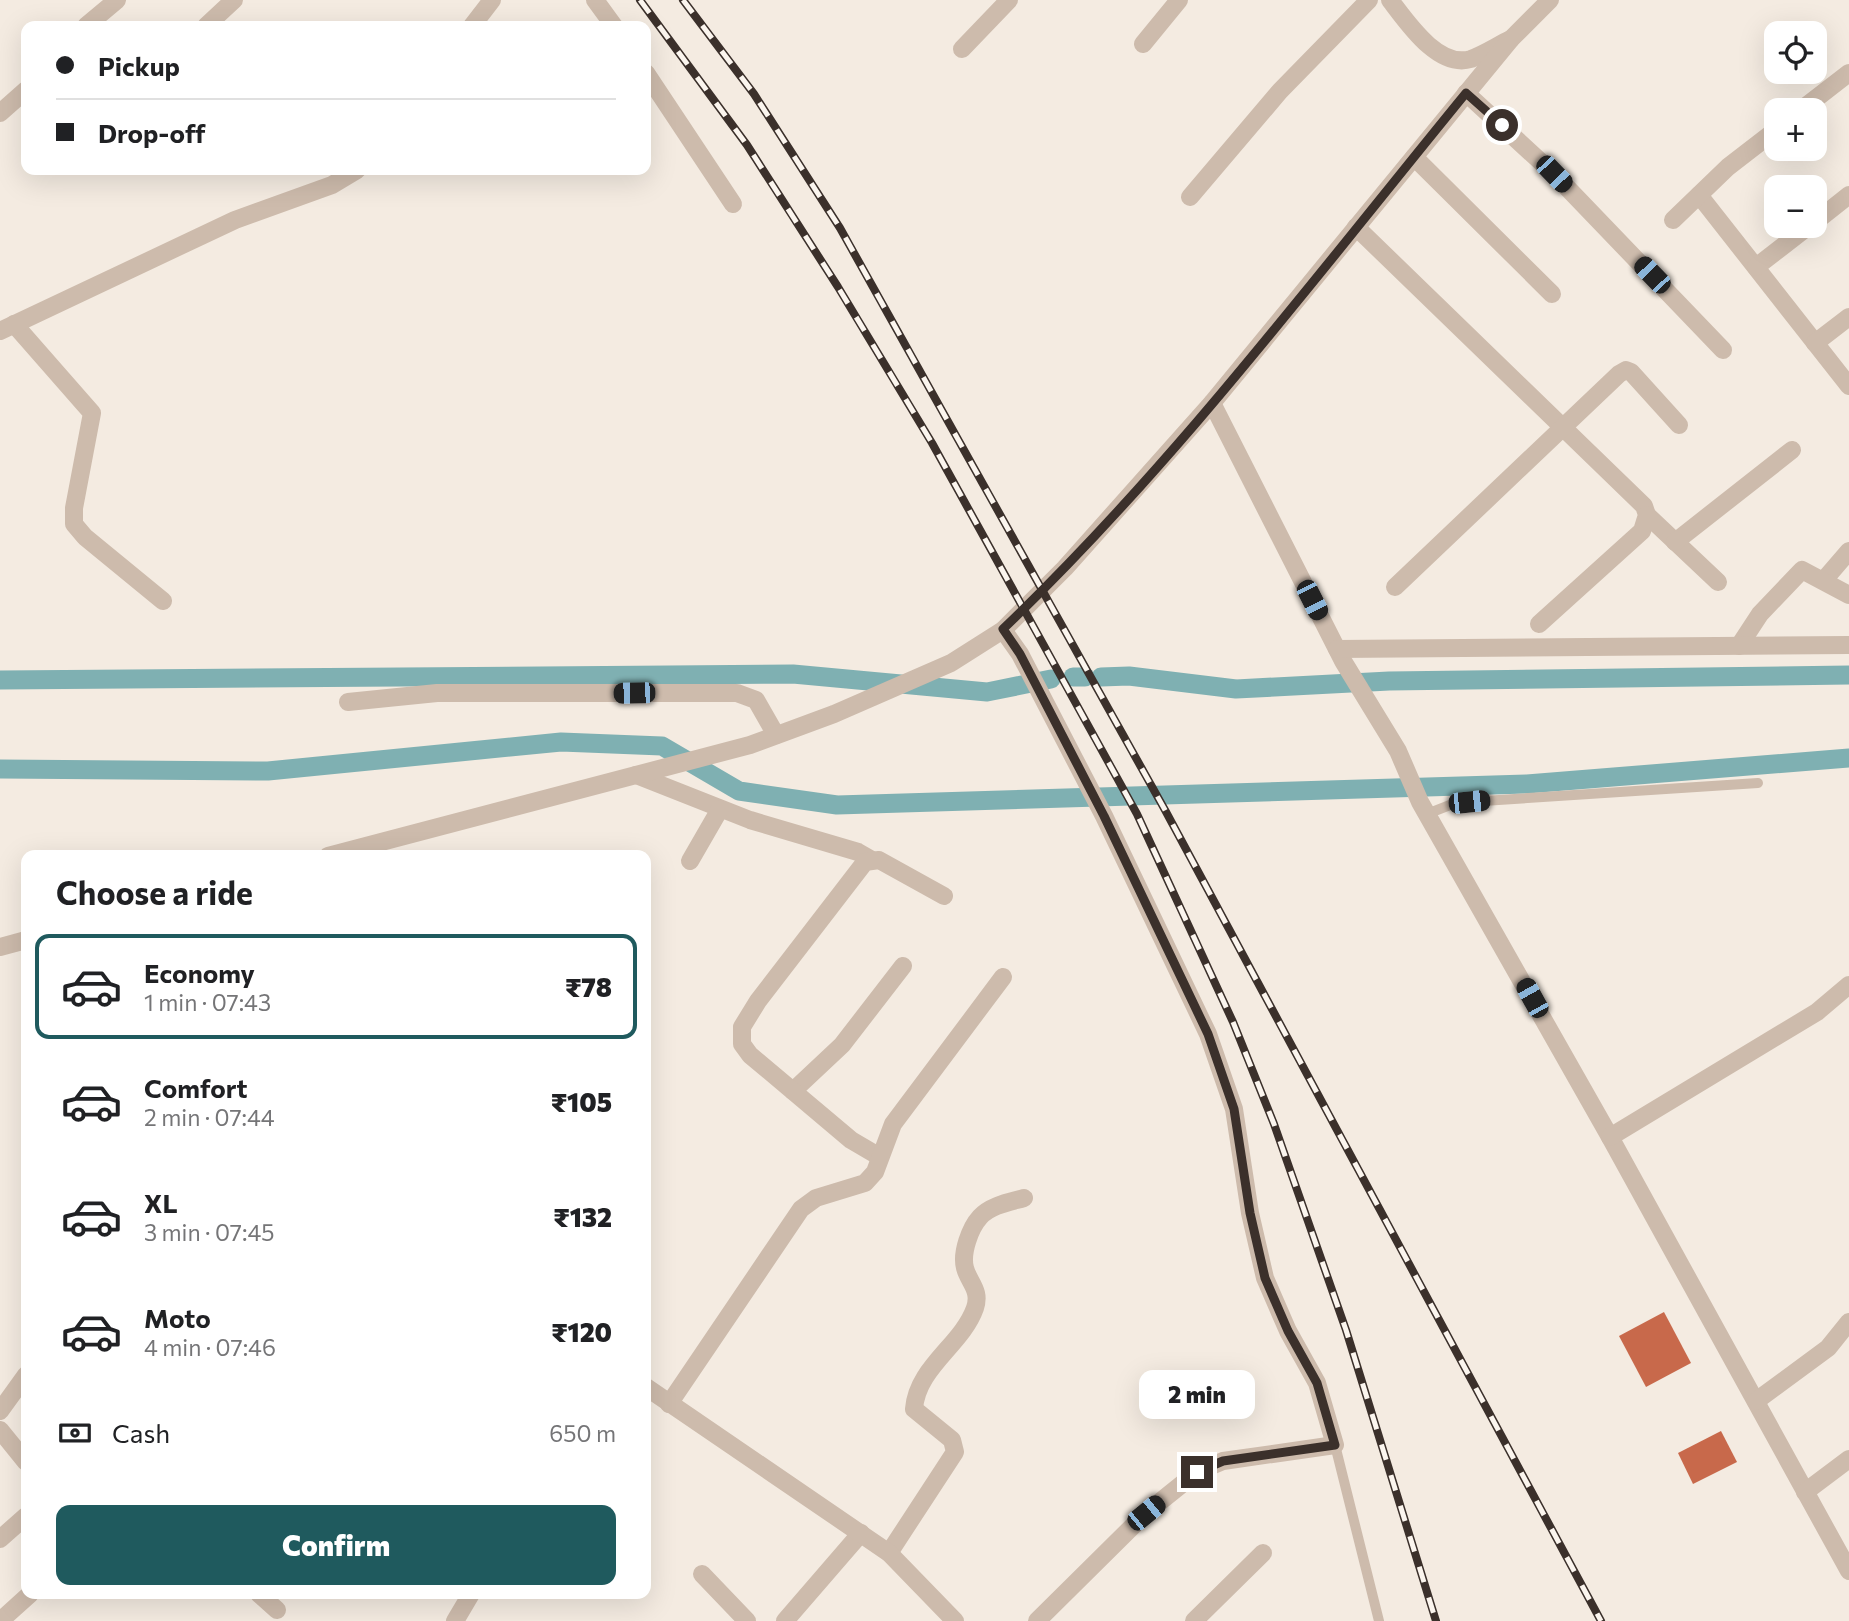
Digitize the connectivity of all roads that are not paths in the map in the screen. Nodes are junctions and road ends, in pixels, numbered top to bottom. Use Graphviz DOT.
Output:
graph roads {
  1 [pos="117,0"];
  2 [pos="234,0"];
  3 [pos="492,0"];
  4 [pos="595,0"];
  5 [pos="1009,0"];
  6 [pos="1179,0"];
  7 [pos="1369,0"];
  8 [pos="1390,0"];
  9 [pos="1550,0"];
  10 [pos="92,21"];
  11 [pos="211,21"];
  12 [pos="476,21"];
  13 [pos="610,21"];
  14 [pos="1511,39"];
  15 [pos="1143,44"];
  16 [pos="962,49"];
  17 [pos="1849,73"];
  18 [pos="651,80"];
  19 [pos="1466,93"];
  20 [pos="21,94"];
  21 [pos="1817,98"];
  22 [pos="0,113"];
  23 [pos="1764,139"];
  24 [pos="1414,158"];
  25 [pos="349,175"];
  26 [pos="1699,195"];
  27 [pos="1849,195"];
  28 [pos="1190,197"];
  29 [pos="733,204"];
  30 [pos="1827,212"];
  31 [pos="1673,220"];
  32 [pos="1356,227"];
  33 [pos="1793,238"];
  34 [pos="1756,267"];
  35 [pos="1552,294"];
  36 [pos="1849,317"];
  37 [pos="7,328"];
  38 [pos="1815,343"];
  39 [pos="1723,350"];
  40 [pos="1849,386"];
  41 [pos="1212,403"];
  42 [pos="1679,425"];
  43 [pos="1562,426"];
  44 [pos="1792,450"];
  45 [pos="1647,515"];
  46 [pos="1675,542"];
  47 [pos="1849,551"];
  48 [pos="1824,580"];
  49 [pos="1718,582"];
  50 [pos="1395,587"];
  51 [pos="1849,595"];
  52 [pos="163,601"];
  53 [pos="1539,624"];
  54 [pos="1003,629"];
  55 [pos="1849,645"];
  56 [pos="1739,646"];
  57 [pos="1340,655"];
  58 [pos="348,702"];
  59 [pos="776,736"];
  60 [pos="636,775"];
  61 [pos="1758,783"];
  62 [pos="1424,808"];
  63 [pos="720,809"];
  64 [pos="358,850"];
  65 [pos="872,860"];
  66 [pos="690,861"];
  67 [pos="944,896"];
  68 [pos="21,941"];
  69 [pos="0,947"];
  70 [pos="903,966"];
  71 [pos="1003,977"];
  72 [pos="1849,985"];
  73 [pos="793,1091"];
  74 [pos="1611,1137"];
  75 [pos="880,1157"];
  76 [pos="1024,1198"];
  77 [pos="1849,1322"];
  78 [pos="21,1382"];
  79 [pos="651,1391"];
  80 [pos="1756,1401"];
  81 [pos="669,1404"];
  82 [pos="0,1411"];
  83 [pos="0,1430"];
  84 [pos="1335,1445"];
  85 [pos="21,1456"];
  86 [pos="1849,1459"];
  87 [pos="1805,1492"];
  88 [pos="21,1520"];
  89 [pos="862,1533"];
  90 [pos="0,1539"];
  91 [pos="889,1553"];
  92 [pos="1263,1553"];
  93 [pos="1849,1571"];
  94 [pos="702,1574"];
  95 [pos="24,1599"];
  96 [pos="265,1599"];
  97 [pos="468,1599"];
  98 [pos="277,1610"];
  99 [pos="0,1621"];
  100 [pos="456,1621"];
  101 [pos="747,1621"];
  102 [pos="785,1621"];
  103 [pos="955,1621"];
  104 [pos="1037,1621"];
  105 [pos="1194,1621"];
  106 [pos="1378,1621"];
  1 -- 10 [label="street"];
  2 -- 11 [label="street"];
  3 -- 12 [label="street"];
  4 -- 13 [label="street"];
  5 -- 16 [label="street"];
  6 -- 15 [label="street"];
  7 -- 28 [label="street"];
  8 -- 14 [label="street"];
  9 -- 14 [label="street"];
  14 -- 19 [label="street"];
  17 -- 21 [label="street"];
  18 -- 29 [label="street"];
  19 -- 24 [label="street"];
  19 -- 39 [label="street"];
  20 -- 22 [label="street"];
  23 -- 26 [label="street"];
  24 -- 32 [label="street"];
  24 -- 35 [label="street"];
  25 -- 37 [label="street"];
  26 -- 31 [label="street"];
  26 -- 34 [label="street"];
  27 -- 30 [label="street"];
  32 -- 41 [label="street"];
  32 -- 43 [label="street"];
  33 -- 34 [label="street"];
  34 -- 38 [label="street"];
  36 -- 38 [label="street"];
  37 -- 52 [label="street"];
  38 -- 40 [label="street"];
  41 -- 54 [label="street"];
  41 -- 57 [label="street"];
  42 -- 43 [label="street"];
  43 -- 45 [label="street"];
  43 -- 50 [label="street"];
  44 -- 46 [label="street"];
  45 -- 46 [label="street"];
  45 -- 53 [label="street"];
  46 -- 49 [label="street"];
  47 -- 48 [label="street"];
  48 -- 51 [label="street"];
  48 -- 56 [label="street"];
  54 -- 59 [label="street"];
  54 -- 84 [label="street"];
  55 -- 56 [label="street"];
  56 -- 57 [label="street"];
  57 -- 62 [label="street"];
  58 -- 59 [label="street"];
  59 -- 60 [label="street"];
  60 -- 63 [label="street"];
  60 -- 64 [label="street"];
  61 -- 62 [label="lane"];
  62 -- 74 [label="street"];
  63 -- 65 [label="street"];
  63 -- 66 [label="street"];
  65 -- 67 [label="street"];
  65 -- 73 [label="street"];
  68 -- 69 [label="street"];
  70 -- 73 [label="street"];
  71 -- 75 [label="street"];
  72 -- 74 [label="street"];
  73 -- 75 [label="street"];
  74 -- 80 [label="street"];
  75 -- 81 [label="street"];
  76 -- 91 [label="street"];
  77 -- 80 [label="street"];
  78 -- 82 [label="street"];
  79 -- 81 [label="street"];
  80 -- 87 [label="street"];
  81 -- 89 [label="street"];
  83 -- 85 [label="street"];
  84 -- 104 [label="street"];
  84 -- 106 [label="lane"];
  86 -- 87 [label="street"];
  87 -- 93 [label="street"];
  88 -- 90 [label="street"];
  89 -- 91 [label="street"];
  89 -- 102 [label="street"];
  91 -- 103 [label="street"];
  92 -- 105 [label="street"];
  94 -- 101 [label="street"];
  95 -- 99 [label="street"];
  96 -- 98 [label="street"];
  97 -- 100 [label="street"];
}
